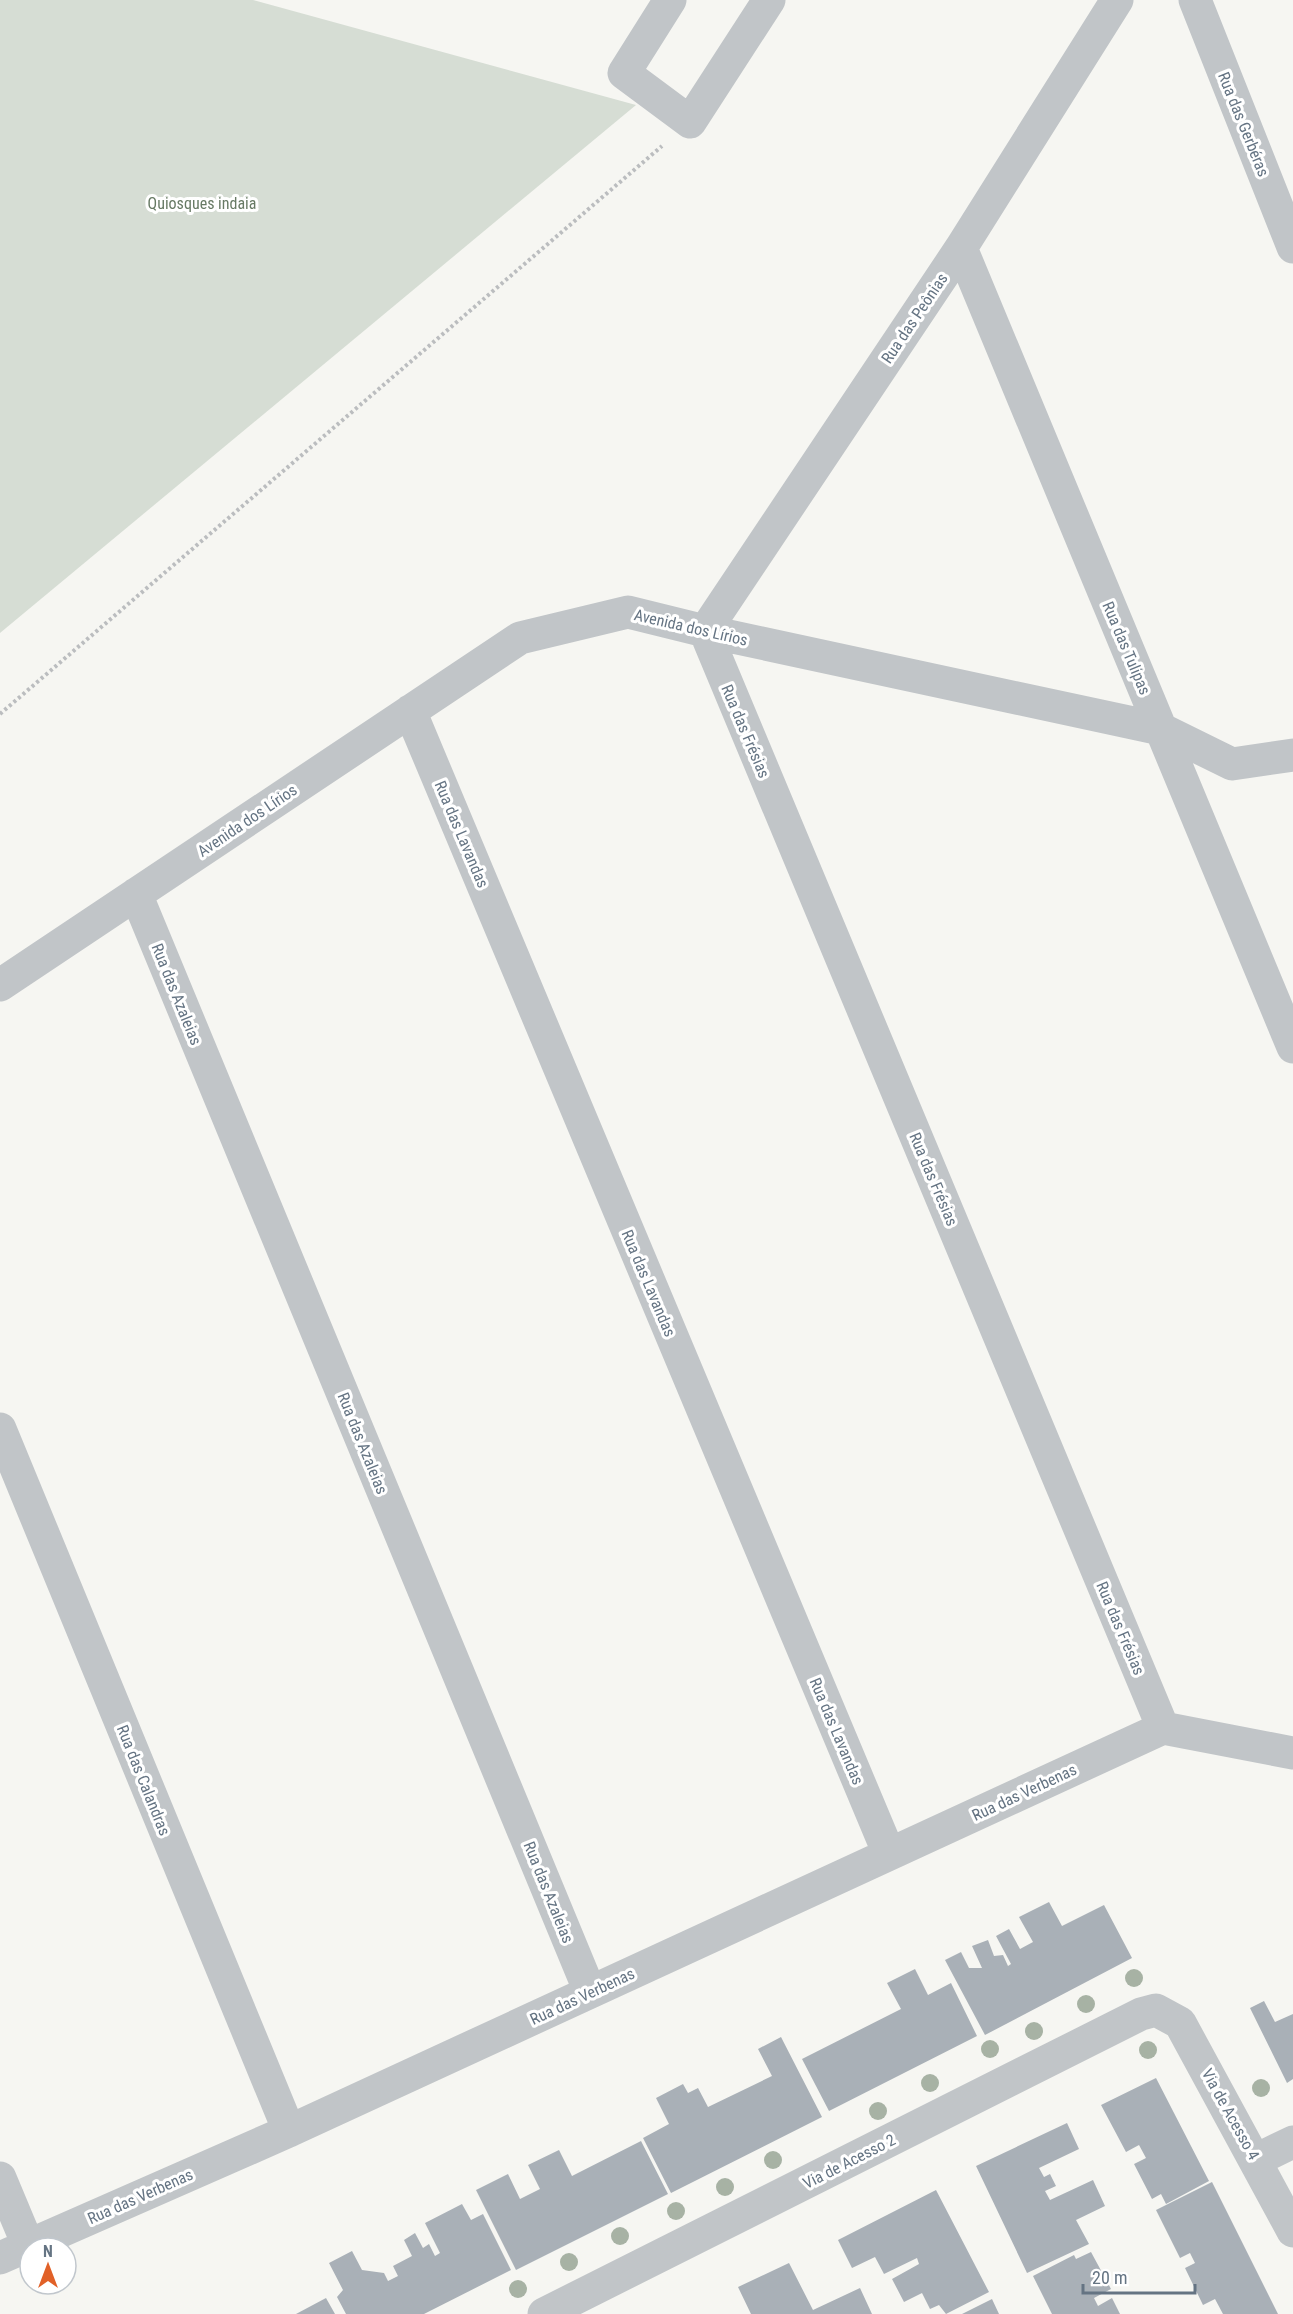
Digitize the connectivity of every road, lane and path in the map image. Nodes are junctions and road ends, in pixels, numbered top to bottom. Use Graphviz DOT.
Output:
graph roads {
  1 [pos="670,0"];
  2 [pos="769,0"];
  3 [pos="1117,0"];
  4 [pos="1195,0"];
  5 [pos="690,122"];
  6 [pos="1293,247"];
  7 [pos="961,248"];
  8 [pos="705,631"];
  9 [pos="410,711"];
  10 [pos="0,714"];
  11 [pos="1161,729"];
  12 [pos="1293,755"];
  13 [pos="136,894"];
  14 [pos="0,985"];
  15 [pos="1293,1047"];
  16 [pos="0,1429"];
  17 [pos="1162,1728"];
  18 [pos="1293,1753"];
  19 [pos="889,1854"];
  20 [pos="590,1992"];
  21 [pos="1156,2010"];
  22 [pos="289,2131"];
  23 [pos="1293,2142"];
  24 [pos="1256,2160"];
  25 [pos="0,2178"];
  26 [pos="1293,2231"];
  27 [pos="14,2251"];
  28 [pos="544,2314"];
  1 -- 5 [label="street"];
  2 -- 5 [label="street"];
  3 -- 7 [label="street, Rua das Peônias"];
  4 -- 6 [label="street, Rua das Gerbéras"];
  5 -- 10 [label="path"];
  7 -- 8 [label="street, Rua das Peônias"];
  7 -- 11 [label="street, Rua das Tulipas"];
  8 -- 9 [label="street, Avenida dos Lírios"];
  8 -- 11 [label="street, Avenida dos Lírios"];
  8 -- 17 [label="street, Rua das Frésias"];
  9 -- 13 [label="street, Avenida dos Lírios"];
  9 -- 19 [label="street, Rua das Lavandas"];
  11 -- 12 [label="street, Avenida dos Lírios"];
  11 -- 15 [label="street, Rua das Tulipas"];
  13 -- 14 [label="street, Avenida dos Lírios"];
  13 -- 20 [label="street, Rua das Azaleias"];
  16 -- 22 [label="street, Rua das Calandras"];
  17 -- 18 [label="street"];
  17 -- 19 [label="street, Rua das Verbenas"];
  19 -- 20 [label="street, Rua das Verbenas"];
  20 -- 22 [label="street, Rua das Verbenas"];
  21 -- 24 [label="street, Via de Acesso 4"];
  21 -- 28 [label="street, Via de Acesso 2"];
  22 -- 27 [label="street, Rua das Verbenas"];
  23 -- 24 [label="street"];
  24 -- 26 [label="street, Via de Acesso 4"];
  25 -- 27 [label="street"];
}
